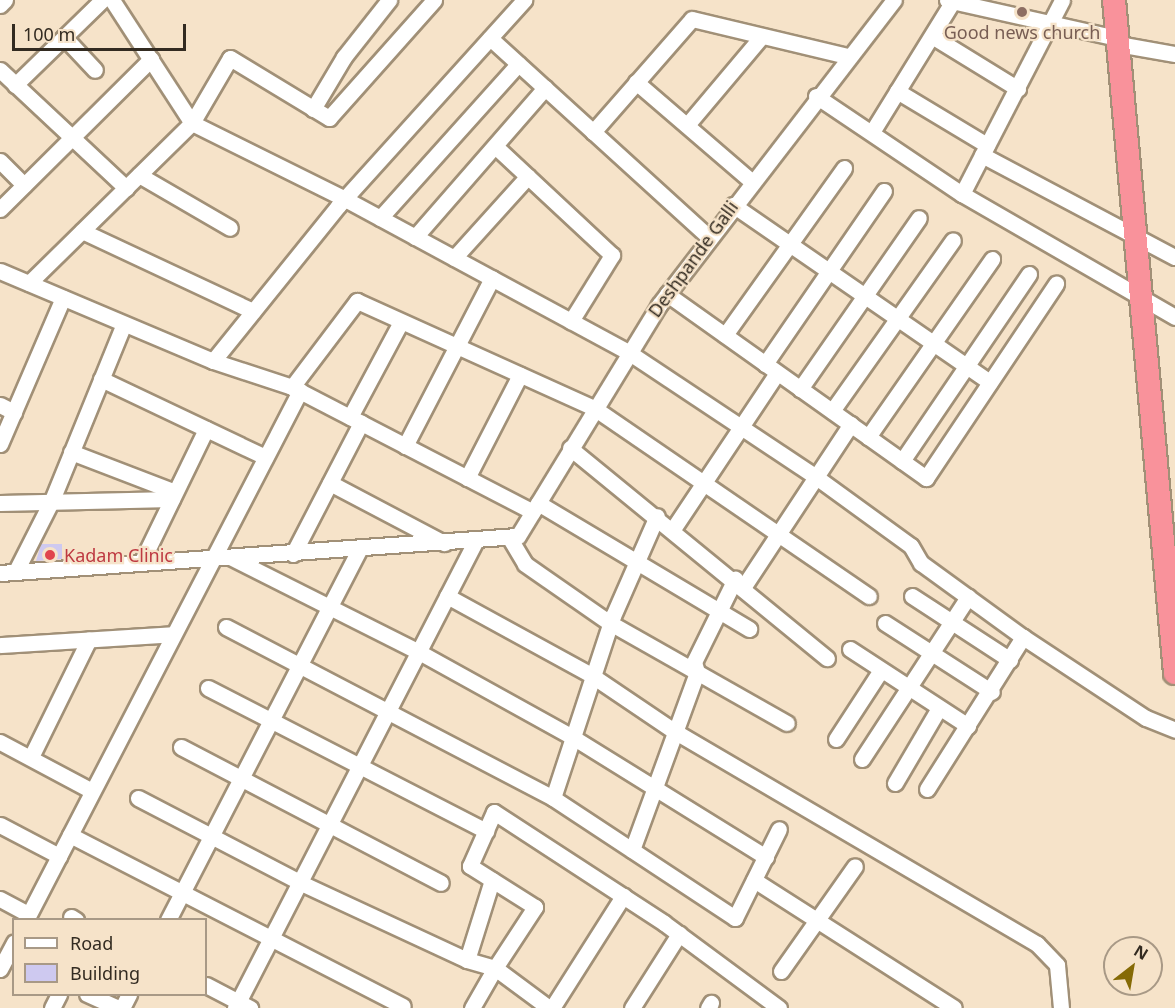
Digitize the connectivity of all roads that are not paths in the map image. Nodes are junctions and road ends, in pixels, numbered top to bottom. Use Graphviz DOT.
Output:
graph roads {
  1 [pos="5,0"];
  2 [pos="102,0"];
  3 [pos="112,0"];
  4 [pos="389,0"];
  5 [pos="434,0"];
  6 [pos="524,0"];
  7 [pos="894,0"];
  8 [pos="1062,0"];
  9 [pos="1114,0"];
  10 [pos="950,1"];
  11 [pos="991,4"];
  12 [pos="0,5"];
  13 [pos="1053,24"];
  14 [pos="762,36"];
  15 [pos="932,36"];
  16 [pos="64,37"];
  17 [pos="490,38"];
  18 [pos="1118,41"];
  19 [pos="1175,54"];
  20 [pos="847,56"];
  21 [pos="151,59"];
  22 [pos="518,64"];
  23 [pos="0,70"];
  24 [pos="95,70"];
  25 [pos="636,82"];
  26 [pos="15,85"];
  27 [pos="545,88"];
  28 [pos="1018,89"];
  29 [pos="897,91"];
  30 [pos="816,96"];
  31 [pos="313,109"];
  32 [pos="192,123"];
  33 [pos="687,125"];
  34 [pos="593,132"];
  35 [pos="872,132"];
  36 [pos="72,138"];
  37 [pos="495,146"];
  38 [pos="984,150"];
  39 [pos="0,161"];
  40 [pos="844,168"];
  41 [pos="139,176"];
  42 [pos="528,176"];
  43 [pos="751,181"];
  44 [pos="24,185"];
  45 [pos="126,188"];
  46 [pos="884,191"];
  47 [pos="962,194"];
  48 [pos="345,199"];
  49 [pos="733,205"];
  50 [pos="0,209"];
  51 [pos="380,218"];
  52 [pos="919,218"];
  53 [pos="230,228"];
  54 [pos="82,231"];
  55 [pos="1133,236"];
  56 [pos="415,237"];
  57 [pos="709,237"];
  58 [pos="953,240"];
  59 [pos="787,242"];
  60 [pos="1175,256"];
  61 [pos="454,258"];
  62 [pos="992,259"];
  63 [pos="829,270"];
  64 [pos="0,271"];
  65 [pos="1029,274"];
  66 [pos="492,278"];
  67 [pos="29,283"];
  68 [pos="1056,284"];
  69 [pos="667,294"];
  70 [pos="1138,295"];
  71 [pos="865,296"];
  72 [pos="63,298"];
  73 [pos="253,311"];
  74 [pos="1175,317"];
  75 [pos="897,318"];
  76 [pos="571,321"];
  77 [pos="400,322"];
  78 [pos="123,324"];
  79 [pos="725,336"];
  80 [pos="932,341"];
  81 [pos="456,347"];
  82 [pos="628,352"];
  83 [pos="213,361"];
  84 [pos="966,366"];
  85 [pos="771,368"];
  86 [pos="520,375"];
  87 [pos="101,379"];
  88 [pos="990,382"];
  89 [pos="296,389"];
  90 [pos="800,389"];
  91 [pos="594,408"];
  92 [pos="7,409"];
  93 [pos="832,411"];
  94 [pos="356,420"];
  95 [pos="851,424"];
  96 [pos="740,427"];
  97 [pos="206,429"];
  98 [pos="868,436"];
  99 [pos="0,444"];
  100 [pos="405,446"];
  101 [pos="570,448"];
  102 [pos="71,452"];
  103 [pos="265,457"];
  104 [pos="902,461"];
  105 [pos="816,477"];
  106 [pos="467,478"];
  107 [pos="704,482"];
  108 [pos="330,483"];
  109 [pos="173,496"];
  110 [pos="52,500"];
  111 [pos="0,503"];
  112 [pos="535,508"];
  113 [pos="657,516"];
  114 [pos="673,529"];
  115 [pos="779,534"];
  116 [pos="514,537"];
  117 [pos="476,540"];
  118 [pos="444,543"];
  119 [pos="359,550"];
  120 [pos="292,554"];
  121 [pos="231,558"];
  122 [pos="211,559"];
  123 [pos="141,562"];
  124 [pos="637,562"];
  125 [pos="16,570"];
  126 [pos="0,573"];
  127 [pos="739,582"];
  128 [pos="447,596"];
  129 [pos="869,596"];
  130 [pos="912,596"];
  131 [pos="968,597"];
  132 [pos="331,609"];
  133 [pos="719,611"];
  134 [pos="952,621"];
  135 [pos="610,623"];
  136 [pos="885,623"];
  137 [pos="226,627"];
  138 [pos="749,629"];
  139 [pos="173,634"];
  140 [pos="1023,637"];
  141 [pos="89,639"];
  142 [pos="0,645"];
  143 [pos="850,649"];
  144 [pos="418,652"];
  145 [pos="931,654"];
  146 [pos="827,658"];
  147 [pos="1011,660"];
  148 [pos="301,665"];
  149 [pos="881,670"];
  150 [pos="697,672"];
  151 [pos="1175,673"];
  152 [pos="591,675"];
  153 [pos="908,687"];
  154 [pos="208,688"];
  155 [pos="992,692"];
  156 [pos="939,708"];
  157 [pos="389,711"];
  158 [pos="272,721"];
  159 [pos="787,723"];
  160 [pos="968,726"];
  161 [pos="1175,730"];
  162 [pos="674,731"];
  163 [pos="574,738"];
  164 [pos="836,739"];
  165 [pos="0,742"];
  166 [pos="182,747"];
  167 [pos="31,757"];
  168 [pos="862,759"];
  169 [pos="361,765"];
  170 [pos="242,778"];
  171 [pos="895,783"];
  172 [pos="653,787"];
  173 [pos="927,789"];
  174 [pos="92,791"];
  175 [pos="138,798"];
  176 [pos="553,798"];
  177 [pos="0,825"];
  178 [pos="330,827"];
  179 [pos="779,829"];
  180 [pos="486,831"];
  181 [pos="70,835"];
  182 [pos="211,837"];
  183 [pos="632,850"];
  184 [pos="59,856"];
  185 [pos="766,857"];
  186 [pos="855,866"];
  187 [pos="492,880"];
  188 [pos="754,880"];
  189 [pos="301,883"];
  190 [pos="441,883"];
  191 [pos="182,892"];
  192 [pos="623,896"];
  193 [pos="0,899"];
  194 [pos="27,917"];
  195 [pos="169,918"];
  196 [pos="816,920"];
  197 [pos="679,934"];
  198 [pos="271,940"];
  199 [pos="7,950"];
  200 [pos="467,960"];
  201 [pos="495,968"];
  202 [pos="0,969"];
  203 [pos="780,971"];
  204 [pos="207,986"];
  205 [pos="92,996"];
  206 [pos="241,1006"];
  207 [pos="403,1006"];
  208 [pos="120,1008"];
  209 [pos="472,1008"];
  210 [pos="550,1008"];
  211 [pos="632,1008"];
  212 [pos="779,1008"];
  213 [pos="954,1008"];
  214 [pos="1061,1008"];
  1 -- 12 [label="street"];
  2 -- 16 [label="street"];
  3 -- 21 [label="street"];
  4 -- 31 [label="street"];
  5 -- 31 [label="street"];
  6 -- 17 [label="street"];
  7 -- 20 [label="street, Deshpande Galli"];
  8 -- 13 [label="street"];
  9 -- 18 [label="highway"];
  10 -- 11 [label="street"];
  10 -- 15 [label="street"];
  11 -- 13 [label="street"];
  13 -- 18 [label="street"];
  13 -- 28 [label="street"];
  14 -- 20 [label="street"];
  14 -- 25 [label="street"];
  14 -- 33 [label="street"];
  15 -- 28 [label="street"];
  15 -- 29 [label="street"];
  16 -- 24 [label="street"];
  16 -- 26 [label="street"];
  17 -- 22 [label="street"];
  17 -- 48 [label="street"];
  18 -- 19 [label="street"];
  18 -- 55 [label="highway"];
  20 -- 30 [label="street, Deshpande Galli"];
  21 -- 32 [label="street"];
  21 -- 36 [label="street"];
  22 -- 27 [label="street"];
  22 -- 51 [label="street"];
  23 -- 26 [label="street"];
  25 -- 33 [label="street"];
  25 -- 34 [label="street"];
  26 -- 36 [label="street"];
  27 -- 34 [label="street"];
  27 -- 37 [label="street"];
  28 -- 38 [label="street"];
  29 -- 35 [label="street"];
  29 -- 38 [label="street"];
  30 -- 35 [label="street"];
  30 -- 43 [label="street, Deshpande Galli"];
  31 -- 32 [label="street"];
  32 -- 41 [label="street"];
  32 -- 48 [label="street"];
  33 -- 43 [label="street"];
  34 -- 57 [label="street"];
  35 -- 47 [label="street"];
  36 -- 44 [label="street"];
  36 -- 45 [label="street"];
  37 -- 42 [label="street"];
  37 -- 56 [label="street"];
  38 -- 47 [label="street"];
  38 -- 55 [label="street"];
  39 -- 44 [label="street"];
  40 -- 59 [label="street"];
  41 -- 45 [label="street"];
  41 -- 53 [label="street"];
  42 -- 61 [label="street"];
  42 -- 76 [label="street"];
  43 -- 49 [label="street, Deshpande Galli"];
  44 -- 50 [label="street"];
  45 -- 54 [label="street"];
  46 -- 63 [label="street"];
  47 -- 70 [label="street"];
  48 -- 51 [label="street"];
  48 -- 73 [label="street"];
  49 -- 57 [label="street, Deshpande Galli"];
  49 -- 59 [label="street"];
  51 -- 56 [label="street"];
  52 -- 71 [label="street"];
  54 -- 67 [label="street"];
  54 -- 73 [label="street"];
  55 -- 60 [label="street"];
  55 -- 70 [label="highway"];
  56 -- 61 [label="street"];
  57 -- 69 [label="street, Deshpande Galli"];
  58 -- 75 [label="street"];
  59 -- 63 [label="street"];
  59 -- 79 [label="street"];
  61 -- 66 [label="street"];
  62 -- 80 [label="street"];
  63 -- 71 [label="street"];
  63 -- 85 [label="street"];
  64 -- 67 [label="street"];
  65 -- 84 [label="street"];
  66 -- 76 [label="street"];
  66 -- 81 [label="street"];
  67 -- 72 [label="street"];
  68 -- 88 [label="street"];
  69 -- 79 [label="street"];
  69 -- 82 [label="street, Deshpande Galli"];
  70 -- 74 [label="street"];
  70 -- 151 [label="highway"];
  71 -- 75 [label="street"];
  71 -- 90 [label="street"];
  72 -- 78 [label="street"];
  72 -- 92 [label="street"];
  73 -- 83 [label="street"];
  75 -- 80 [label="street"];
  75 -- 93 [label="street"];
  76 -- 82 [label="street"];
  77 -- 81 [label="street"];
  77 -- 89 [label="street"];
  77 -- 94 [label="street"];
  78 -- 83 [label="street"];
  78 -- 87 [label="street"];
  79 -- 85 [label="street"];
  80 -- 84 [label="street"];
  80 -- 98 [label="street"];
  81 -- 86 [label="street"];
  81 -- 100 [label="street"];
  82 -- 91 [label="street, Deshpande Galli"];
  82 -- 96 [label="street"];
  83 -- 89 [label="street"];
  84 -- 88 [label="street"];
  84 -- 104 [label="street"];
  85 -- 90 [label="street"];
  85 -- 96 [label="street"];
  86 -- 91 [label="street"];
  86 -- 106 [label="street"];
  87 -- 97 [label="street"];
  87 -- 102 [label="street"];
  88 -- 104 [label="street"];
  89 -- 94 [label="street"];
  89 -- 103 [label="street"];
  90 -- 93 [label="street"];
  91 -- 101 [label="street, Deshpande Galli"];
  91 -- 107 [label="street"];
  92 -- 99 [label="street"];
  93 -- 95 [label="street"];
  94 -- 100 [label="street"];
  94 -- 108 [label="street"];
  95 -- 98 [label="street"];
  95 -- 105 [label="street"];
  96 -- 105 [label="street"];
  96 -- 107 [label="street"];
  97 -- 103 [label="street"];
  97 -- 109 [label="street"];
  98 -- 104 [label="street"];
  100 -- 106 [label="street"];
  101 -- 112 [label="street, Deshpande Galli"];
  101 -- 113 [label="street"];
  102 -- 109 [label="street"];
  102 -- 110 [label="street"];
  103 -- 122 [label="street"];
  105 -- 115 [label="street"];
  105 -- 131 [label="street"];
  106 -- 112 [label="street"];
  107 -- 114 [label="street"];
  107 -- 115 [label="street"];
  108 -- 118 [label="street"];
  108 -- 120 [label="street"];
  109 -- 110 [label="street"];
  109 -- 123 [label="street"];
  110 -- 111 [label="street"];
  110 -- 125 [label="street"];
  112 -- 116 [label="street, Deshpande Galli"];
  112 -- 124 [label="street"];
  113 -- 114 [label="street"];
  113 -- 124 [label="street"];
  114 -- 127 [label="street"];
  115 -- 127 [label="street"];
  115 -- 129 [label="street"];
  116 -- 117 [label="street"];
  116 -- 135 [label="street"];
  117 -- 118 [label="street"];
  117 -- 128 [label="street"];
  118 -- 119 [label="street"];
  119 -- 120 [label="street"];
  119 -- 132 [label="street"];
  120 -- 121 [label="street"];
  121 -- 122 [label="street"];
  121 -- 132 [label="street"];
  122 -- 123 [label="street"];
  122 -- 139 [label="street"];
  123 -- 125 [label="street"];
  124 -- 133 [label="street"];
  124 -- 135 [label="street"];
  125 -- 126 [label="street"];
  127 -- 133 [label="street"];
  127 -- 146 [label="street"];
  128 -- 144 [label="street"];
  128 -- 152 [label="street"];
  130 -- 134 [label="street"];
  131 -- 134 [label="street"];
  131 -- 140 [label="street"];
  132 -- 144 [label="street"];
  132 -- 148 [label="street"];
  133 -- 138 [label="street"];
  133 -- 150 [label="street"];
  134 -- 145 [label="street"];
  134 -- 147 [label="street"];
  135 -- 150 [label="street"];
  135 -- 152 [label="street"];
  136 -- 145 [label="street"];
  137 -- 148 [label="street"];
  139 -- 141 [label="street"];
  139 -- 174 [label="street"];
  140 -- 147 [label="street"];
  140 -- 161 [label="street"];
  141 -- 142 [label="street"];
  141 -- 167 [label="street"];
  143 -- 149 [label="street"];
  144 -- 157 [label="street"];
  144 -- 163 [label="street"];
  145 -- 153 [label="street"];
  145 -- 155 [label="street"];
  147 -- 155 [label="street"];
  148 -- 157 [label="street"];
  148 -- 158 [label="street"];
  149 -- 153 [label="street"];
  149 -- 164 [label="street"];
  150 -- 159 [label="street"];
  150 -- 162 [label="street"];
  152 -- 162 [label="street"];
  152 -- 163 [label="street"];
  153 -- 156 [label="street"];
  153 -- 168 [label="street"];
  154 -- 158 [label="street"];
  155 -- 160 [label="street"];
  156 -- 160 [label="street"];
  156 -- 171 [label="street"];
  157 -- 169 [label="street"];
  157 -- 176 [label="street"];
  158 -- 169 [label="street"];
  158 -- 170 [label="street"];
  160 -- 173 [label="street"];
  162 -- 172 [label="street"];
  162 -- 214 [label="street"];
  163 -- 172 [label="street"];
  163 -- 176 [label="street"];
  165 -- 167 [label="street"];
  166 -- 170 [label="street"];
  167 -- 174 [label="street"];
  169 -- 178 [label="street"];
  169 -- 180 [label="street"];
  170 -- 178 [label="street"];
  170 -- 182 [label="street"];
  172 -- 183 [label="street"];
  172 -- 185 [label="street"];
  174 -- 181 [label="street"];
  175 -- 182 [label="street"];
  176 -- 183 [label="street"];
  177 -- 184 [label="street"];
  178 -- 189 [label="street"];
  178 -- 190 [label="street"];
  179 -- 185 [label="street"];
  180 -- 187 [label="street"];
  180 -- 192 [label="street"];
  181 -- 184 [label="street"];
  181 -- 191 [label="street"];
  182 -- 189 [label="street"];
  182 -- 191 [label="street"];
  183 -- 188 [label="street"];
  184 -- 194 [label="street"];
  185 -- 188 [label="street"];
  186 -- 196 [label="street"];
  187 -- 200 [label="street"];
  187 -- 201 [label="street"];
  188 -- 196 [label="street"];
  189 -- 198 [label="street"];
  189 -- 200 [label="street"];
  191 -- 195 [label="street"];
  191 -- 198 [label="street"];
  192 -- 197 [label="street"];
  192 -- 210 [label="street"];
  193 -- 194 [label="street"];
  196 -- 203 [label="street"];
  196 -- 213 [label="street"];
  197 -- 211 [label="street"];
  197 -- 212 [label="street"];
  198 -- 206 [label="street"];
  198 -- 207 [label="street"];
  199 -- 202 [label="street"];
  200 -- 201 [label="street"];
  201 -- 209 [label="street"];
  201 -- 210 [label="street"];
  204 -- 206 [label="street"];
  205 -- 208 [label="street"];
}
